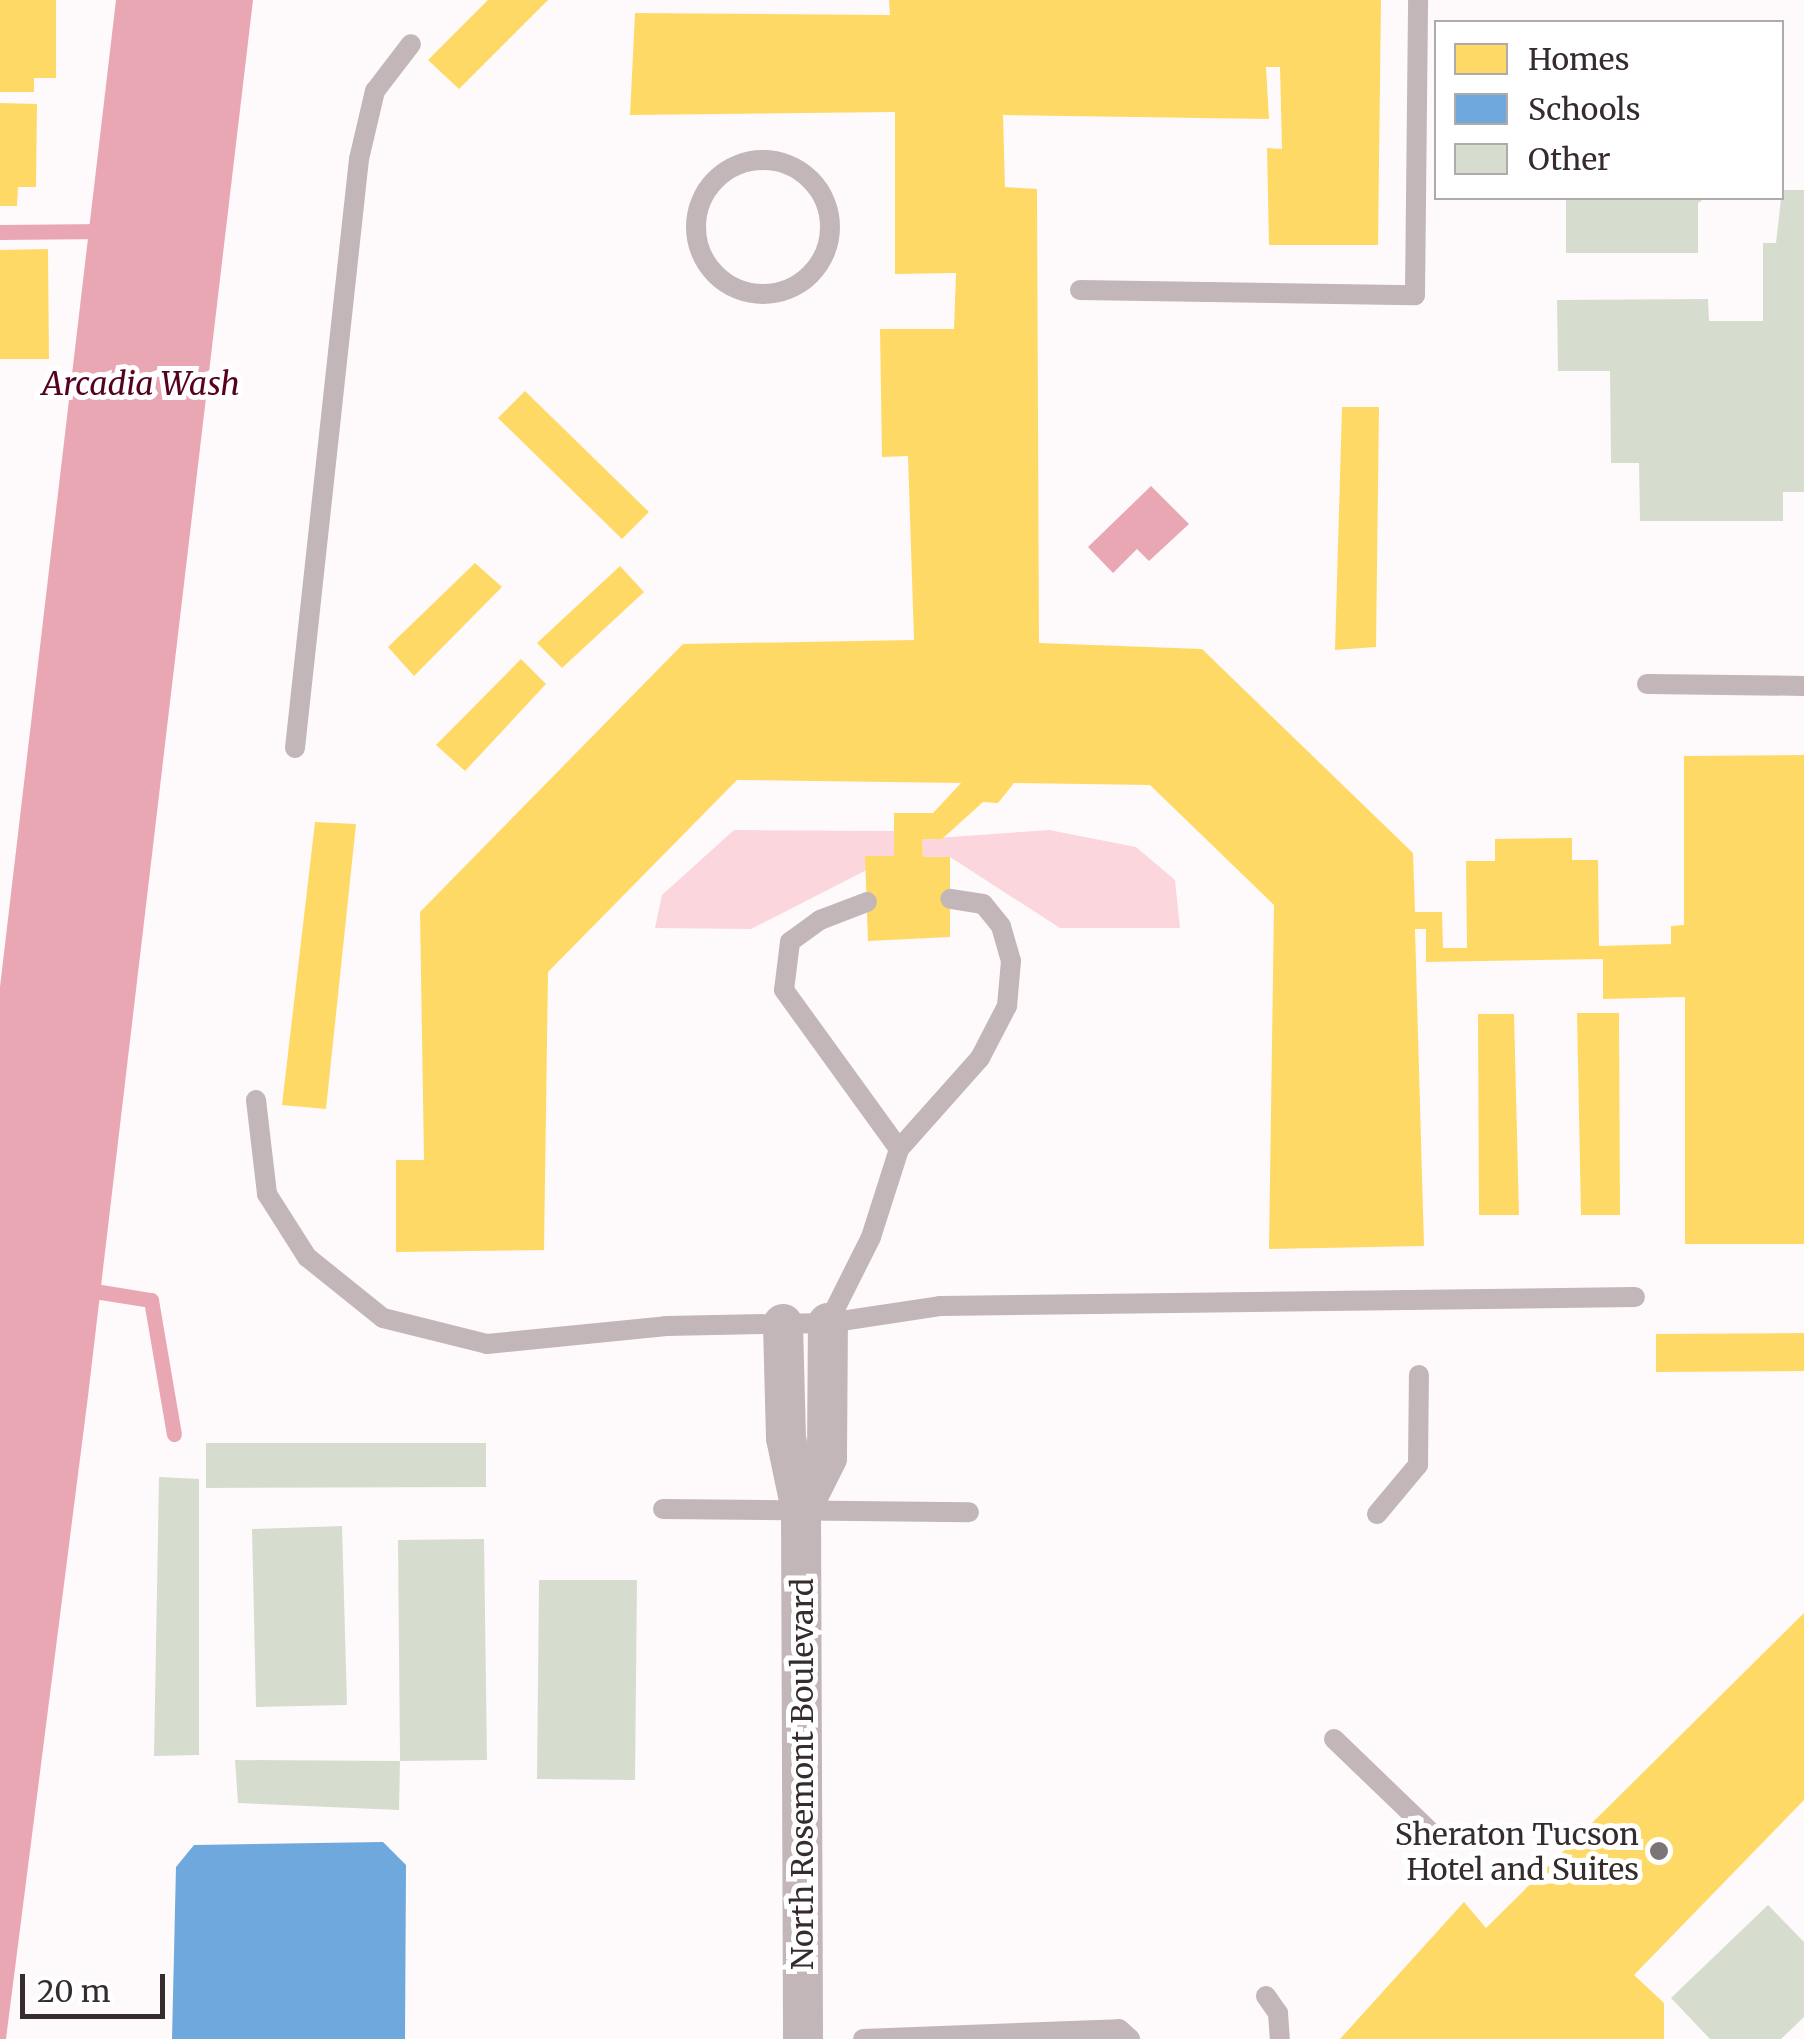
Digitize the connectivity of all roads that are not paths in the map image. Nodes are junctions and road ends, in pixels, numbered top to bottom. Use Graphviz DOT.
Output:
graph roads {
  1 [pos="1418,0"];
  2 [pos="411,44"];
  3 [pos="727,285"];
  4 [pos="1080,290"];
  5 [pos="1647,684"];
  6 [pos="1804,686"];
  7 [pos="295,748"];
  8 [pos="950,899"];
  9 [pos="867,902"];
  10 [pos="256,1100"];
  11 [pos="899,1149"];
  12 [pos="1635,1298"];
  13 [pos="783,1324"];
  14 [pos="828,1324"];
  15 [pos="1419,1375"];
  16 [pos="663,1509"];
  17 [pos="801,1510"];
  18 [pos="969,1512"];
  19 [pos="1378,1514"];
  20 [pos="1334,1738"];
  21 [pos="1437,1838"];
  22 [pos="1266,1996"];
  23 [pos="1280,2038"];
  24 [pos="803,2039"];
  25 [pos="863,2039"];
  26 [pos="1130,2039"];
  1 -- 4 [label="lane"];
  2 -- 7 [label="lane"];
  3 -- 3 [label="lane"];
  5 -- 6 [label="lane"];
  8 -- 11 [label="lane"];
  9 -- 11 [label="lane"];
  10 -- 13 [label="lane"];
  11 -- 14 [label="lane"];
  12 -- 14 [label="lane"];
  13 -- 14 [label="lane"];
  13 -- 17 [label="street, North Rosemont Boulevard"];
  14 -- 17 [label="street, North Rosemont Boulevard"];
  15 -- 19 [label="lane"];
  16 -- 17 [label="lane"];
  17 -- 18 [label="lane"];
  17 -- 24 [label="street, North Rosemont Boulevard"];
  20 -- 21 [label="lane"];
  22 -- 23 [label="lane"];
  25 -- 26 [label="lane"];
}
